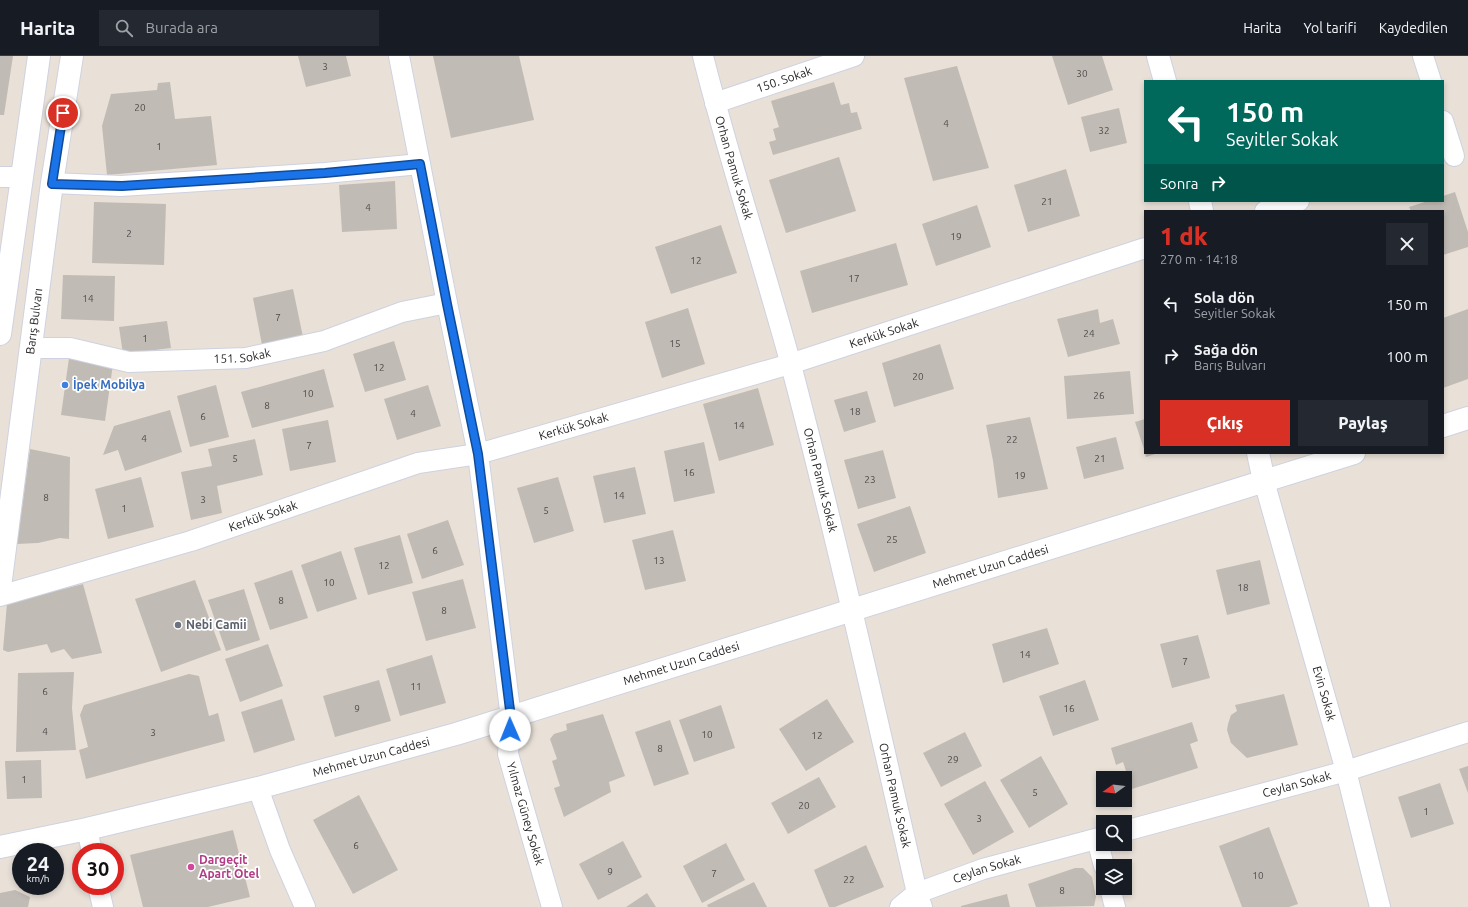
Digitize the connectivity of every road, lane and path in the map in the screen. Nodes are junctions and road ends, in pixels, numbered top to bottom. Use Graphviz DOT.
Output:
graph roads {
  1 [pos="40,56"];
  2 [pos="72,56"];
  3 [pos="400,56"];
  4 [pos="703,56"];
  5 [pos="854,56"];
  6 [pos="1158,56"];
  7 [pos="1423,56"];
  8 [pos="1165,80"];
  9 [pos="1431,80"];
  10 [pos="715,103"];
  11 [pos="1444,124"];
  12 [pos="1455,156"];
  13 [pos="420,164"];
  14 [pos="0,177"];
  15 [pos="22,177"];
  16 [pos="52,184"];
  17 [pos="1296,202"];
  18 [pos="1268,210"];
  19 [pos="1144,248"];
  20 [pos="447,304"];
  21 [pos="0,334"];
  22 [pos="30,348"];
  23 [pos="790,364"];
  24 [pos="1468,418"];
  25 [pos="1444,426"];
  26 [pos="478,454"];
  27 [pos="1258,454"];
  28 [pos="1351,454"];
  29 [pos="1264,481"];
  30 [pos="0,587"];
  31 [pos="0,596"];
  32 [pos="853,610"];
  33 [pos="511,718"];
  34 [pos="1468,732"];
  35 [pos="1346,771"];
  36 [pos="258,788"];
  37 [pos="88,829"];
  38 [pos="1132,829"];
  39 [pos="1096,839"];
  40 [pos="90,843"];
  41 [pos="0,847"];
  42 [pos="100,895"];
  43 [pos="1112,895"];
  44 [pos="920,900"];
  45 [pos="103,907"];
  46 [pos="305,907"];
  47 [pos="552,907"];
  48 [pos="900,907"];
  49 [pos="1115,907"];
  50 [pos="1380,907"];
  1 -- 15 [label="street"];
  2 -- 16 [label="street, Barış Bulvarı"];
  3 -- 13 [label="street, Yılmaz Güney Sokak"];
  4 -- 10 [label="street, Orhan Pamuk Sokak"];
  5 -- 10 [label="street, 150. Sokak"];
  6 -- 8 [label="street"];
  7 -- 9 [label="street"];
  10 -- 23 [label="street, Orhan Pamuk Sokak"];
  11 -- 12 [label="street"];
  13 -- 16 [label="street"];
  13 -- 20 [label="street, Yılmaz Güney Sokak"];
  14 -- 15 [label="street"];
  15 -- 21 [label="street"];
  16 -- 22 [label="street, Barış Bulvarı"];
  17 -- 18 [label="street"];
  19 -- 23 [label="street, Kerkük Sokak"];
  20 -- 22 [label="street, 151. Sokak"];
  20 -- 26 [label="street, Yılmaz Güney Sokak"];
  22 -- 30 [label="street, Barış Bulvarı"];
  23 -- 26 [label="street, Kerkük Sokak"];
  23 -- 32 [label="street, Orhan Pamuk Sokak"];
  24 -- 25 [label="street"];
  26 -- 31 [label="street, Kerkük Sokak"];
  26 -- 33 [label="street, Yılmaz Güney Sokak"];
  27 -- 29 [label="street"];
  28 -- 29 [label="street, Mehmet Uzun Caddesi"];
  29 -- 32 [label="street, Mehmet Uzun Caddesi"];
  29 -- 35 [label="street, Evin Sokak"];
  32 -- 33 [label="street, Mehmet Uzun Caddesi"];
  32 -- 44 [label="street, Orhan Pamuk Sokak"];
  33 -- 36 [label="street, Mehmet Uzun Caddesi"];
  33 -- 47 [label="street, Yılmaz Güney Sokak"];
  34 -- 35 [label="street, Ceylan Sokak"];
  35 -- 38 [label="street, Ceylan Sokak"];
  35 -- 50 [label="street, Evin Sokak"];
  36 -- 37 [label="street, Mehmet Uzun Caddesi"];
  36 -- 46 [label="street"];
  37 -- 40 [label="street"];
  37 -- 41 [label="street, Mehmet Uzun Caddesi"];
  39 -- 44 [label="street, Ceylan Sokak"];
  42 -- 45 [label="street"];
  43 -- 49 [label="street"];
  44 -- 48 [label="street, Ceylan Sokak"];
}
